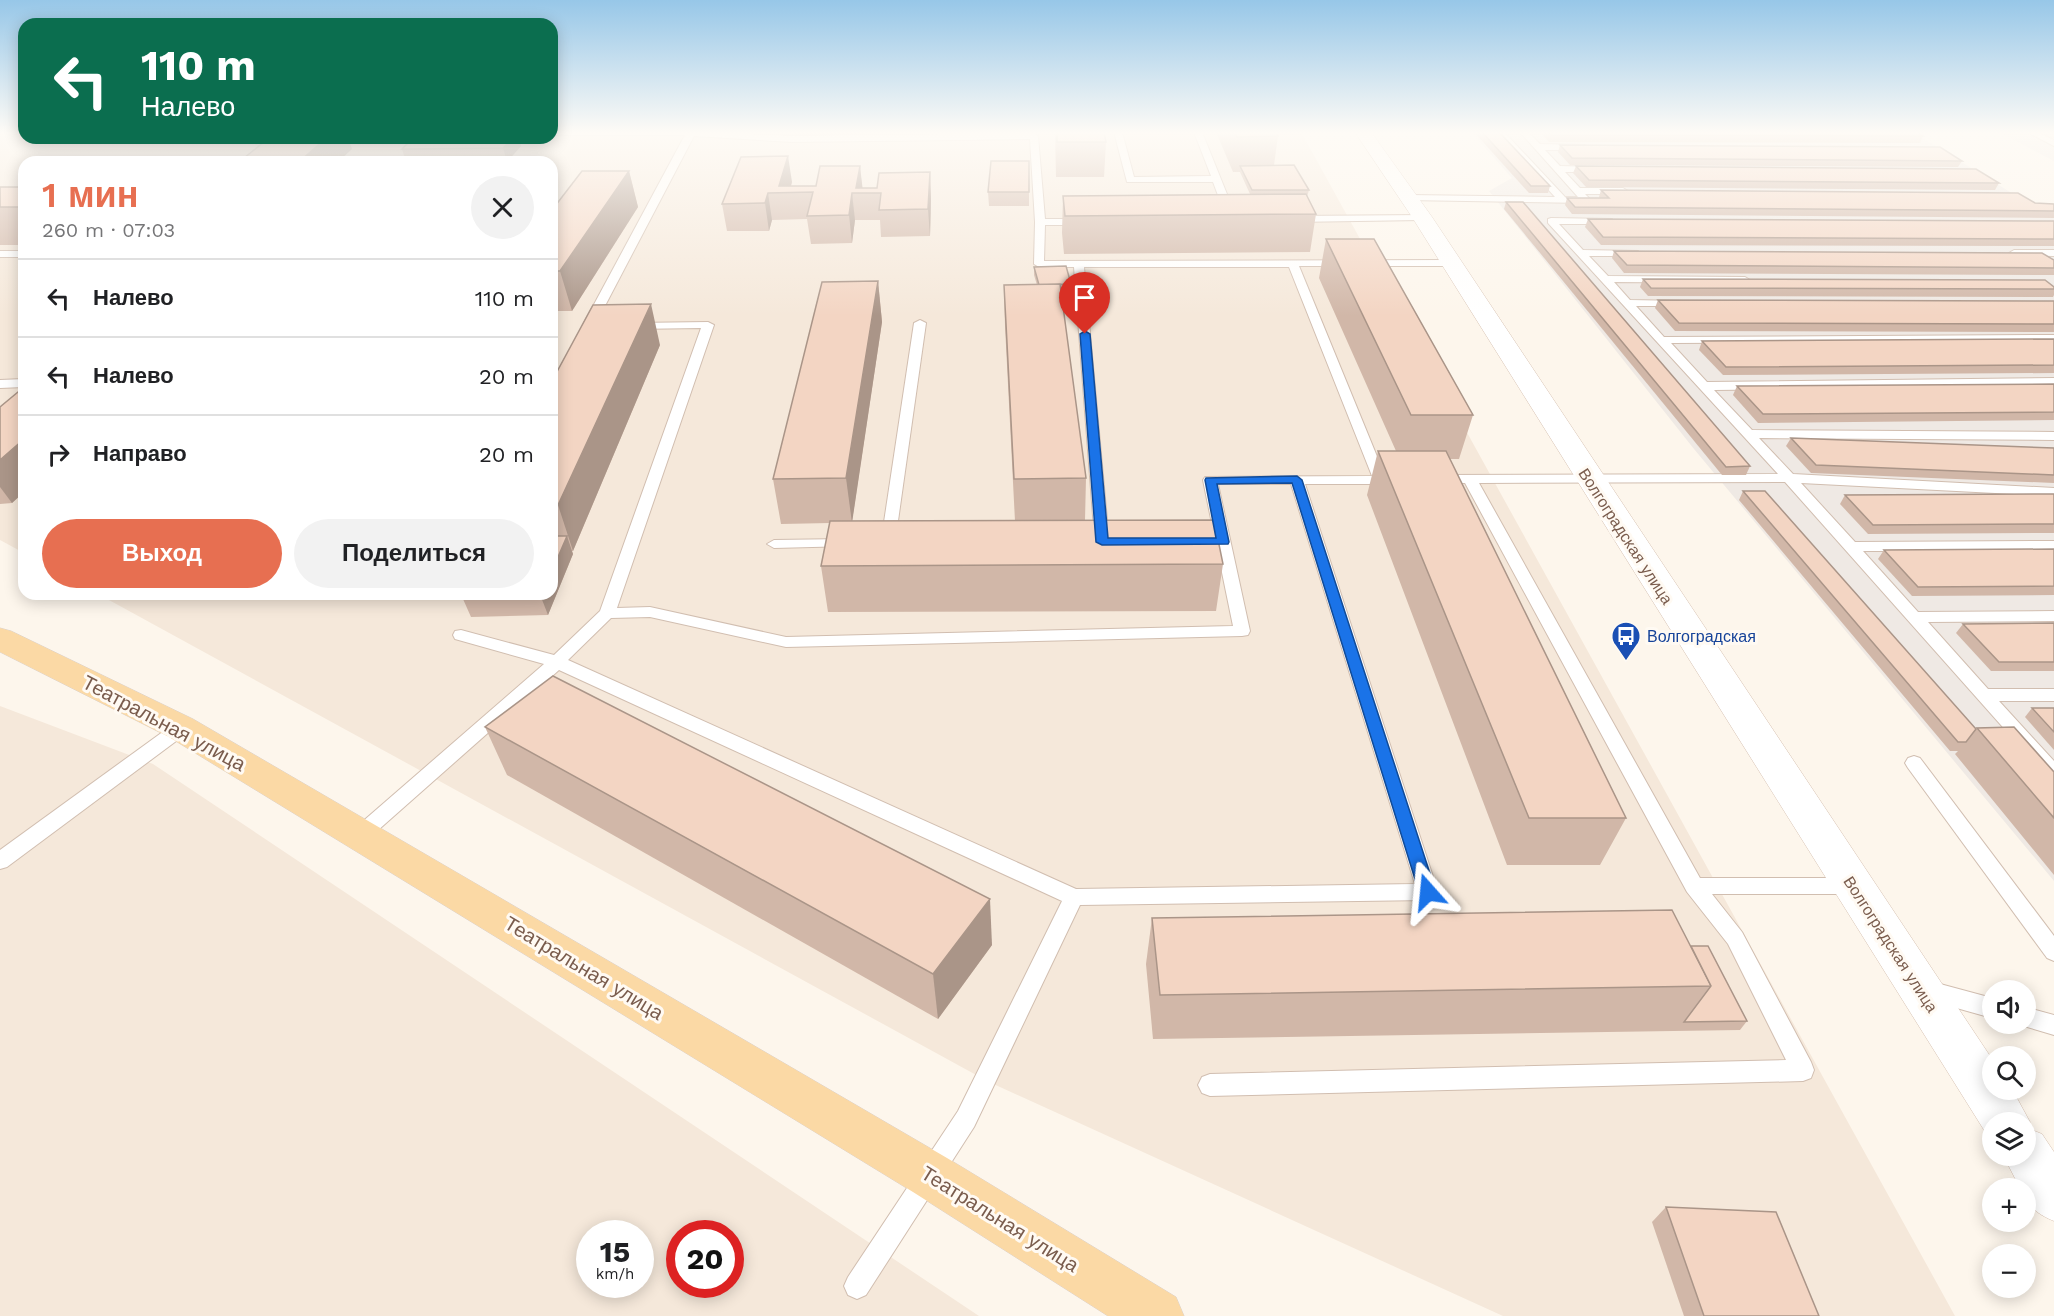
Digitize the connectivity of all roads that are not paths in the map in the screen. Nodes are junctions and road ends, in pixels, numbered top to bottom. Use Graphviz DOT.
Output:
graph roads {
  1 [pos="659,193"];
  2 [pos="1038,193"];
  3 [pos="1222,193"];
  4 [pos="1406,193"];
  5 [pos="1557,193"];
  6 [pos="1580,193"];
  7 [pos="1563,200"];
  8 [pos="1416,207"];
  9 [pos="1280,219"];
  10 [pos="1221,220"];
  11 [pos="1232,220"];
  12 [pos="1244,220"];
  13 [pos="1623,221"];
  14 [pos="1040,222"];
  15 [pos="1096,222"];
  16 [pos="1581,253"];
  17 [pos="1640,253"];
  18 [pos="2007,253"];
  19 [pos="2054,253"];
  20 [pos="0,254"];
  21 [pos="18,254"];
  22 [pos="1452,263"];
  23 [pos="1079,264"];
  24 [pos="1293,264"];
  25 [pos="1605,279"];
  26 [pos="1757,280"];
  27 [pos="1627,303"];
  28 [pos="1686,303"];
  29 [pos="920,323"];
  30 [pos="624,326"];
  31 [pos="600,327"];
  32 [pos="2054,338"];
  33 [pos="1661,339"];
  34 [pos="2054,382"];
  35 [pos="18,383"];
  36 [pos="0,384"];
  37 [pos="1703,386"];
  38 [pos="1748,434"];
  39 [pos="2054,436"];
  40 [pos="1789,478"];
  41 [pos="1470,479"];
  42 [pos="1589,479"];
  43 [pos="1297,480"];
  44 [pos="1380,480"];
  45 [pos="1404,480"];
  46 [pos="1428,480"];
  47 [pos="2054,492"];
  48 [pos="1102,542"];
  49 [pos="774,544"];
  50 [pos="2054,546"];
  51 [pos="1850,547"];
  52 [pos="607,613"];
  53 [pos="2054,616"];
  54 [pos="1913,617"];
  55 [pos="461,635"];
  56 [pos="0,639"];
  57 [pos="557,662"];
  58 [pos="1984,695"];
  59 [pos="2054,695"];
  60 [pos="181,728"];
  61 [pos="1914,764"];
  62 [pos="2054,772"];
  63 [pos="361,834"];
  64 [pos="0,861"];
  65 [pos="1694,886"];
  66 [pos="1853,886"];
  67 [pos="1074,897"];
  68 [pos="2054,952"];
  69 [pos="1920,988"];
  70 [pos="1982,1005"];
  71 [pos="2036,1020"];
  72 [pos="2054,1025"];
  73 [pos="1210,1085"];
  74 [pos="2000,1112"];
  75 [pos="2035,1166"];
  76 [pos="930,1174"];
  77 [pos="2054,1196"];
  78 [pos="857,1286"];
  79 [pos="1157,1316"];
  1 -- 31 [label="lane"];
  2 -- 14 [label="lane"];
  3 -- 11 [label="lane"];
  4 -- 8 [label="main road, Волгоградская улица"];
  5 -- 7 [label="lane"];
  6 -- 7 [label="lane"];
  7 -- 8 [label="lane"];
  8 -- 9 [label="lane"];
  8 -- 22 [label="main road, Волгоградская улица"];
  10 -- 11 [label="lane"];
  11 -- 12 [label="lane"];
  13 -- 16 [label="lane"];
  14 -- 15 [label="lane"];
  14 -- 23 [label="lane"];
  16 -- 17 [label="lane"];
  16 -- 25 [label="lane"];
  18 -- 19 [label="lane"];
  20 -- 21 [label="lane"];
  22 -- 24 [label="lane"];
  22 -- 42 [label="main road, Волгоградская улица"];
  23 -- 24 [label="lane"];
  23 -- 48 [label="lane"];
  24 -- 44 [label="lane"];
  25 -- 26 [label="lane"];
  25 -- 27 [label="lane"];
  27 -- 28 [label="lane"];
  27 -- 33 [label="lane"];
  29 -- 49 [label="lane"];
  30 -- 52 [label="lane"];
  32 -- 33 [label="lane"];
  33 -- 37 [label="lane"];
  34 -- 37 [label="lane"];
  35 -- 36 [label="lane"];
  37 -- 38 [label="lane"];
  38 -- 39 [label="lane"];
  38 -- 40 [label="lane"];
  40 -- 42 [label="lane"];
  40 -- 47 [label="lane"];
  40 -- 51 [label="lane"];
  41 -- 42 [label="lane"];
  41 -- 46 [label="lane"];
  41 -- 65 [label="lane"];
  42 -- 66 [label="main road, Волгоградская улица"];
  43 -- 44 [label="lane"];
  43 -- 52 [label="lane"];
  43 -- 67 [label="lane"];
  44 -- 45 [label="lane"];
  50 -- 51 [label="lane"];
  51 -- 54 [label="lane"];
  52 -- 57 [label="lane"];
  53 -- 54 [label="lane"];
  54 -- 58 [label="lane"];
  55 -- 57 [label="lane"];
  56 -- 60 [label="main road, Театральная улица"];
  57 -- 63 [label="lane"];
  57 -- 67 [label="lane"];
  58 -- 59 [label="lane"];
  58 -- 62 [label="lane"];
  60 -- 63 [label="main road, Театральная улица"];
  60 -- 64 [label="lane"];
  61 -- 68 [label="lane"];
  63 -- 76 [label="main road, Театральная улица"];
  65 -- 66 [label="lane"];
  65 -- 73 [label="lane"];
  66 -- 69 [label="main road, Волгоградская улица"];
  67 -- 76 [label="lane"];
  69 -- 70 [label="lane"];
  69 -- 74 [label="main road, Волгоградская улица"];
  71 -- 72 [label="lane"];
  75 -- 77 [label="main road"];
  76 -- 78 [label="lane"];
  76 -- 79 [label="main road, Театральная улица"];
}
